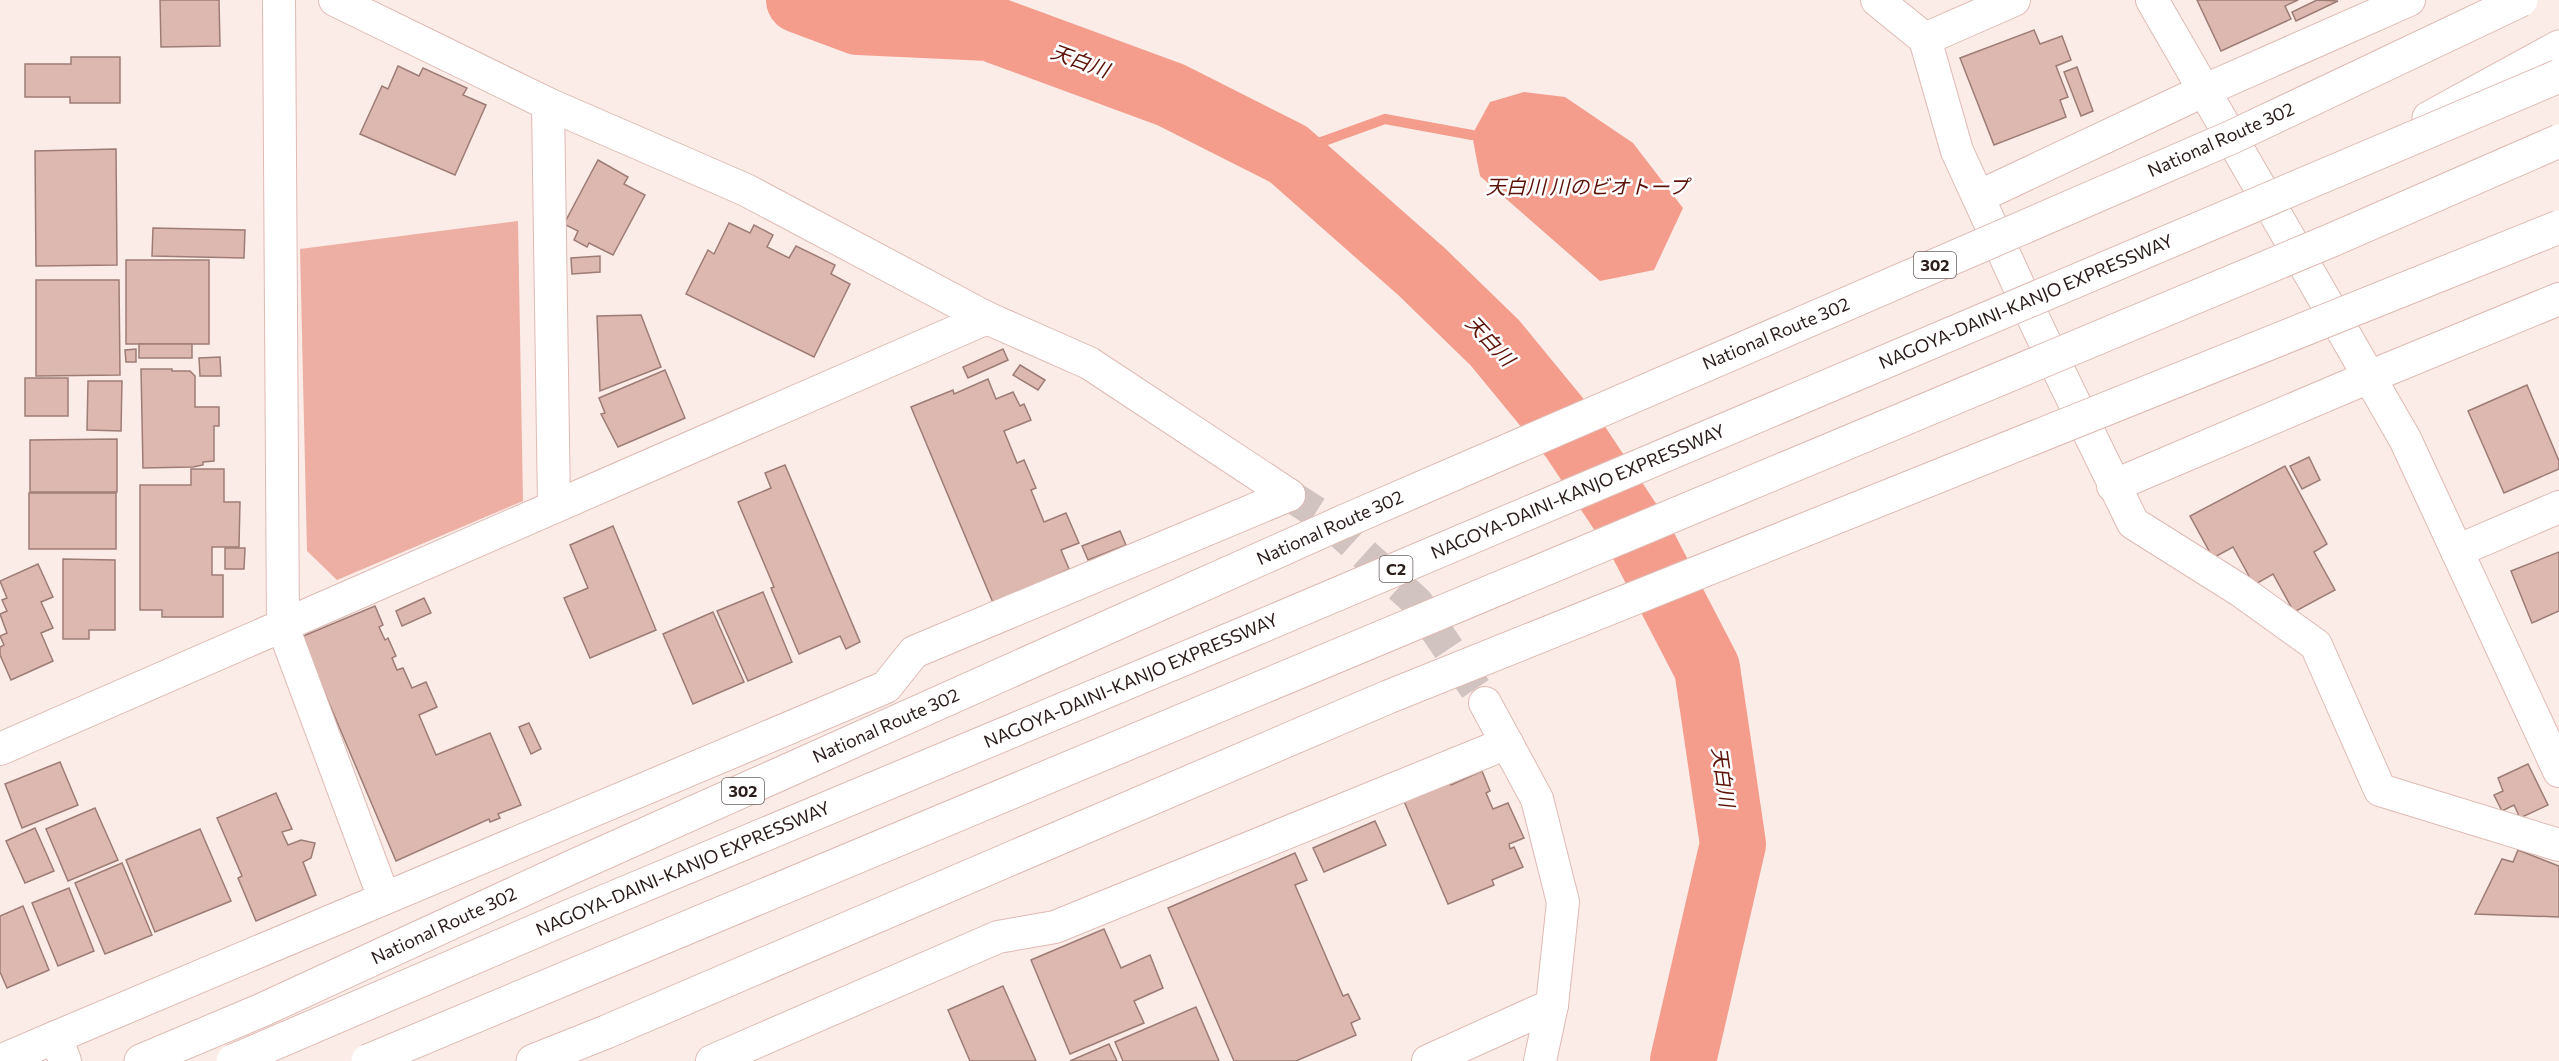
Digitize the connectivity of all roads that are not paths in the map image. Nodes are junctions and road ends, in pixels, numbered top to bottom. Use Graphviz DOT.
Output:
graph roads {
  1 [pos="279,0"];
  2 [pos="335,0"];
  3 [pos="1877,0"];
  4 [pos="2014,0"];
  5 [pos="2152,0"];
  6 [pos="2409,0"];
  7 [pos="2521,0"];
  8 [pos="1925,39"];
  9 [pos="2559,47"];
  10 [pos="2559,76"];
  11 [pos="2203,91"];
  12 [pos="548,104"];
  13 [pos="2559,141"];
  14 [pos="2559,156"];
  15 [pos="2325,176"];
  16 [pos="1978,197"];
  17 [pos="2394,213"];
  18 [pos="2559,227"];
  19 [pos="2559,299"];
  20 [pos="987,318"];
  21 [pos="2369,377"];
  22 [pos="2113,486"];
  23 [pos="555,507"];
  24 [pos="2559,507"];
  25 [pos="2457,551"];
  26 [pos="283,627"];
  27 [pos="1485,703"];
  28 [pos="1507,743"];
  29 [pos="0,749"];
  30 [pos="2559,771"];
  31 [pos="2559,845"];
  32 [pos="384,898"];
  33 [pos="1552,1005"];
  34 [pos="60,1049"];
  35 [pos="0,1061"];
  36 [pos="141,1061"];
  37 [pos="233,1061"];
  38 [pos="368,1061"];
  39 [pos="533,1061"];
  40 [pos="712,1061"];
  41 [pos="1428,1061"];
  42 [pos="1540,1061"];
  1 -- 26 [label="street"];
  2 -- 12 [label="street"];
  3 -- 8 [label="street"];
  4 -- 8 [label="street"];
  5 -- 11 [label="street"];
  6 -- 11 [label="street"];
  7 -- 36 [label="highway, National Route 302 / 302, bridge"];
  8 -- 16 [label="street"];
  9 -- 15 [label="highway, bridge"];
  10 -- 15 [label="highway, NAGOYA-DAINI-KANJO EXPRESSWAY / C2, bridge"];
  11 -- 16 [label="street"];
  11 -- 21 [label="street"];
  12 -- 20 [label="street"];
  12 -- 23 [label="street"];
  13 -- 17 [label="highway, bridge"];
  14 -- 17 [label="highway, bridge"];
  15 -- 37 [label="highway, NAGOYA-DAINI-KANJO EXPRESSWAY / C2, bridge"];
  16 -- 22 [label="street"];
  17 -- 38 [label="highway, bridge"];
  18 -- 39 [label="highway, bridge"];
  19 -- 21 [label="street"];
  20 -- 23 [label="street"];
  20 -- 32 [label="street"];
  21 -- 22 [label="street"];
  21 -- 25 [label="street"];
  22 -- 31 [label="street"];
  23 -- 26 [label="street"];
  24 -- 25 [label="street"];
  25 -- 30 [label="street"];
  26 -- 29 [label="street"];
  26 -- 32 [label="street"];
  27 -- 28 [label="street"];
  28 -- 33 [label="street"];
  28 -- 40 [label="street"];
  32 -- 34 [label="street"];
  33 -- 41 [label="street"];
  33 -- 42 [label="street"];
  34 -- 35 [label="street"];
}
